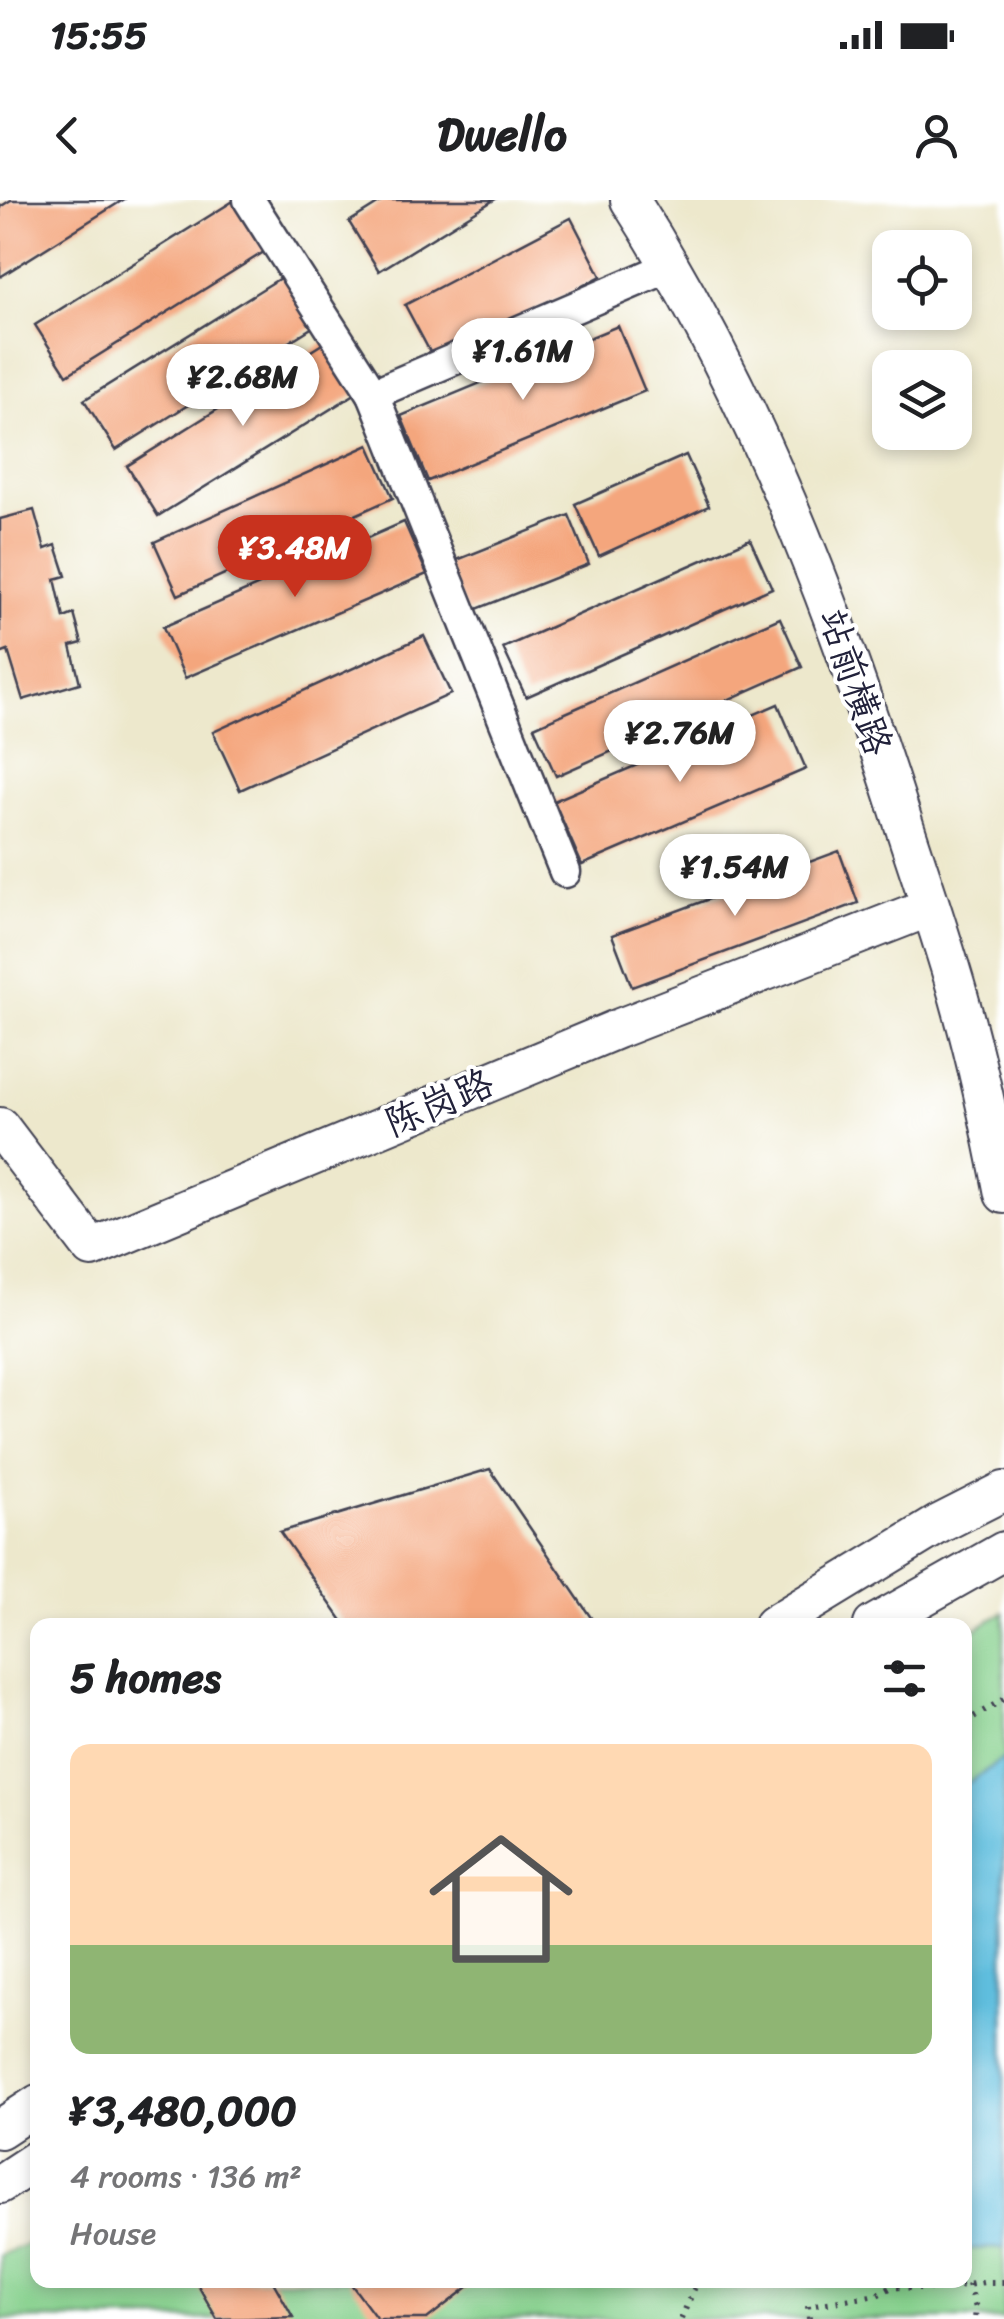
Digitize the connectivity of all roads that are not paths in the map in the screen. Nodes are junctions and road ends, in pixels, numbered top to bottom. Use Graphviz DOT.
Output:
graph roads {
  1 [pos="249,200"];
  2 [pos="630,200"];
  3 [pos="669,267"];
  4 [pos="373,394"];
  5 [pos="565,872"];
  6 [pos="930,907"];
  7 [pos="0,1127"];
  8 [pos="1004,1194"];
  9 [pos="1004,1491"];
  10 [pos="1004,1551"];
  11 [pos="785,1618"];
  12 [pos="885,1618"];
  13 [pos="30,2109"];
  14 [pos="0,2129"];
  15 [pos="30,2164"];
  16 [pos="0,2184"];
  1 -- 4 [label="street"];
  2 -- 3 [label="street, 站前横路"];
  3 -- 4 [label="street"];
  3 -- 6 [label="street, 站前横路"];
  4 -- 5 [label="street"];
  6 -- 7 [label="street, 陈岗路"];
  6 -- 8 [label="street, 站前横路"];
  9 -- 11 [label="street"];
  10 -- 12 [label="street"];
  13 -- 14 [label="street"];
  15 -- 16 [label="street"];
}
